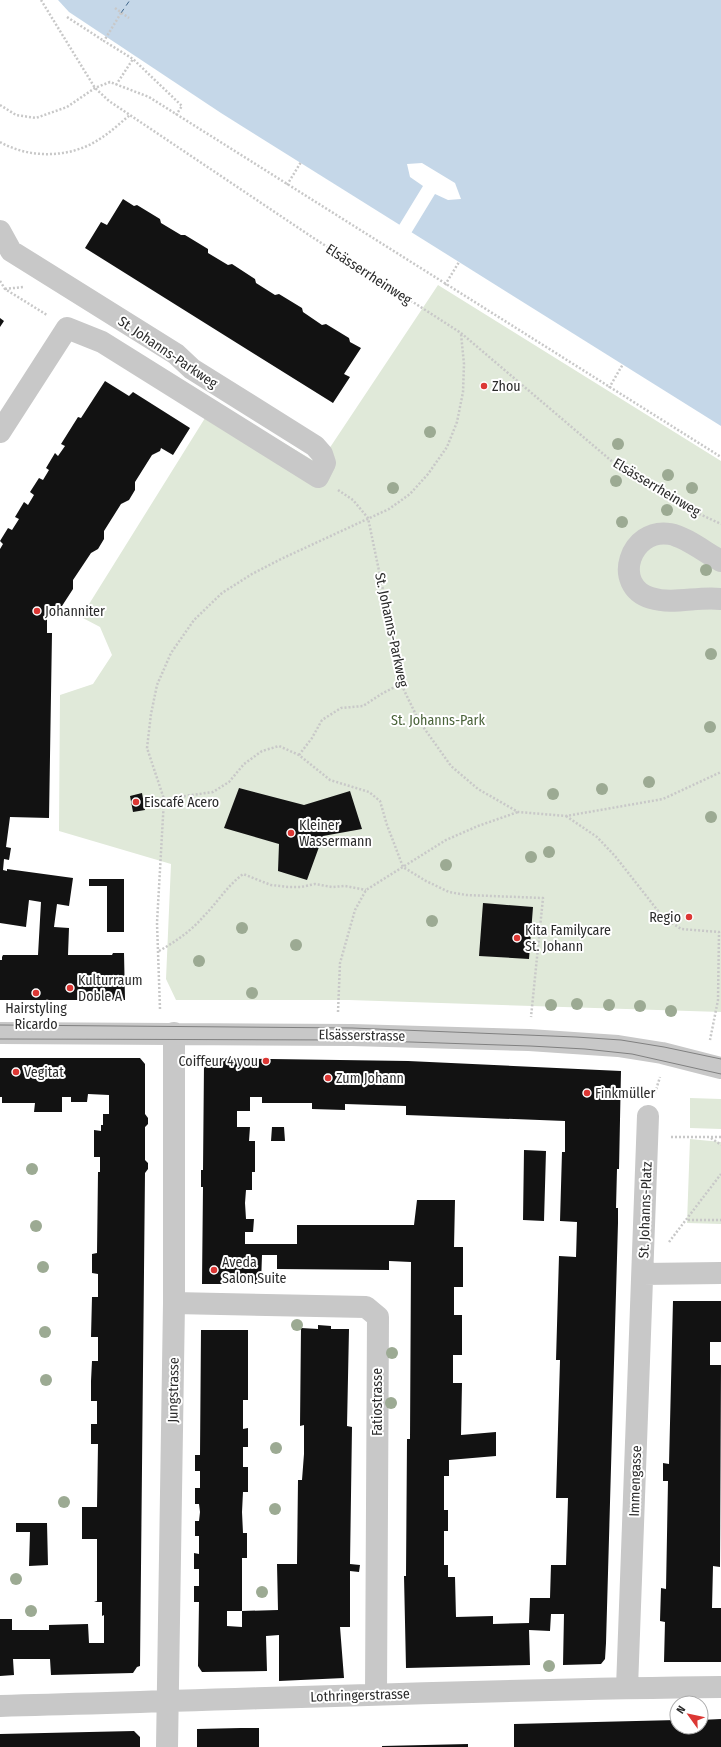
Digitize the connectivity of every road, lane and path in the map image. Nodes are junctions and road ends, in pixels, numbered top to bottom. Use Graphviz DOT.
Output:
graph roads {
  1 [pos="41,0"];
  2 [pos="115,8"];
  3 [pos="121,13"];
  4 [pos="67,17"];
  5 [pos="129,18"];
  6 [pos="104,41"];
  7 [pos="133,59"];
  8 [pos="116,85"];
  9 [pos="96,88"];
  10 [pos="0,106"];
  11 [pos="130,115"];
  12 [pos="176,115"];
  13 [pos="0,142"];
  14 [pos="301,162"];
  15 [pos="287,185"];
  16 [pos="0,231"];
  17 [pos="459,262"];
  18 [pos="0,280"];
  19 [pos="445,284"];
  20 [pos="67,328"];
  21 [pos="461,333"];
  22 [pos="623,364"];
  23 [pos="609,388"];
  24 [pos="0,432"];
  25 [pos="721,457"];
  26 [pos="318,477"];
  27 [pos="368,518"];
  28 [pos="721,524"];
  29 [pos="721,561"];
  30 [pos="721,599"];
  31 [pos="401,684"];
  32 [pos="299,755"];
  33 [pos="721,772"];
  34 [pos="164,799"];
  35 [pos="518,812"];
  36 [pos="566,816"];
  37 [pos="403,867"];
  38 [pos="366,890"];
  39 [pos="720,932"];
  40 [pos="158,951"];
  41 [pos="0,1033"];
  42 [pos="167,1033"];
  43 [pos="337,1034"];
  44 [pos="530,1040"];
  45 [pos="713,1066"];
  46 [pos="647,1127"];
  47 [pos="710,1138"];
  48 [pos="721,1138"];
  49 [pos="721,1145"];
  50 [pos="721,1174"];
  51 [pos="687,1220"];
  52 [pos="721,1220"];
  53 [pos="667,1244"];
  54 [pos="643,1274"];
  55 [pos="721,1274"];
  56 [pos="174,1303"];
  57 [pos="721,1687"];
  58 [pos="627,1688"];
  59 [pos="376,1694"];
  60 [pos="167,1702"];
  61 [pos="0,1706"];
  62 [pos="167,1747"];
  1 -- 9 [label="path, Elsässerrheinweg"];
  2 -- 3 [label="path"];
  3 -- 5 [label="path"];
  3 -- 6 [label="path"];
  4 -- 6 [label="path"];
  6 -- 7 [label="path"];
  7 -- 8 [label="path"];
  7 -- 12 [label="path"];
  8 -- 9 [label="path"];
  8 -- 12 [label="path"];
  9 -- 10 [label="path"];
  9 -- 11 [label="path, Elsässerrheinweg"];
  11 -- 13 [label="path"];
  11 -- 21 [label="path, Elsässerrheinweg"];
  12 -- 15 [label="path"];
  14 -- 15 [label="path"];
  15 -- 19 [label="path"];
  16 -- 26 [label="street, St. Johanns-Parkweg"];
  17 -- 19 [label="path"];
  18 -- 20 [label="path"];
  19 -- 23 [label="path"];
  20 -- 24 [label="street"];
  20 -- 26 [label="street, St. Johanns-Parkweg"];
  21 -- 27 [label="path"];
  21 -- 28 [label="path, Elsässerrheinweg"];
  22 -- 23 [label="path"];
  23 -- 25 [label="path"];
  26 -- 27 [label="path, St. Johanns-Parkweg"];
  27 -- 31 [label="path, St. Johanns-Parkweg"];
  27 -- 34 [label="path"];
  29 -- 30 [label="street"];
  31 -- 32 [label="path"];
  31 -- 35 [label="path, St. Johanns-Parkweg"];
  32 -- 34 [label="path"];
  32 -- 37 [label="path"];
  33 -- 36 [label="path, St. Johanns-Parkweg"];
  34 -- 40 [label="path"];
  35 -- 36 [label="path, St. Johanns-Parkweg"];
  35 -- 37 [label="path"];
  36 -- 39 [label="path"];
  37 -- 38 [label="path"];
  37 -- 44 [label="path"];
  38 -- 40 [label="path"];
  38 -- 43 [label="path"];
  39 -- 45 [label="path"];
  40 -- 42 [label="path"];
  41 -- 42 [label="street, Elsässerstrasse"];
  42 -- 43 [label="street, Elsässerstrasse"];
  42 -- 56 [label="street, Jungstrasse"];
  43 -- 44 [label="street, Elsässerstrasse"];
  44 -- 45 [label="street, Elsässerstrasse"];
  46 -- 47 [label="path"];
  46 -- 54 [label="street, St. Johanns-Platz"];
  47 -- 48 [label="path"];
  47 -- 49 [label="path"];
  50 -- 51 [label="path"];
  51 -- 52 [label="path"];
  51 -- 53 [label="path"];
  54 -- 55 [label="street, St. Johanns-Platz"];
  54 -- 58 [label="street, Immengasse"];
  56 -- 59 [label="street, Fatiostrasse"];
  56 -- 60 [label="street, Jungstrasse"];
  57 -- 58 [label="street, Lothringerstrasse"];
  58 -- 59 [label="street, Lothringerstrasse"];
  59 -- 60 [label="street, Lothringerstrasse"];
  60 -- 61 [label="street, Lothringerstrasse"];
  60 -- 62 [label="street, Jungstrasse"];
}
